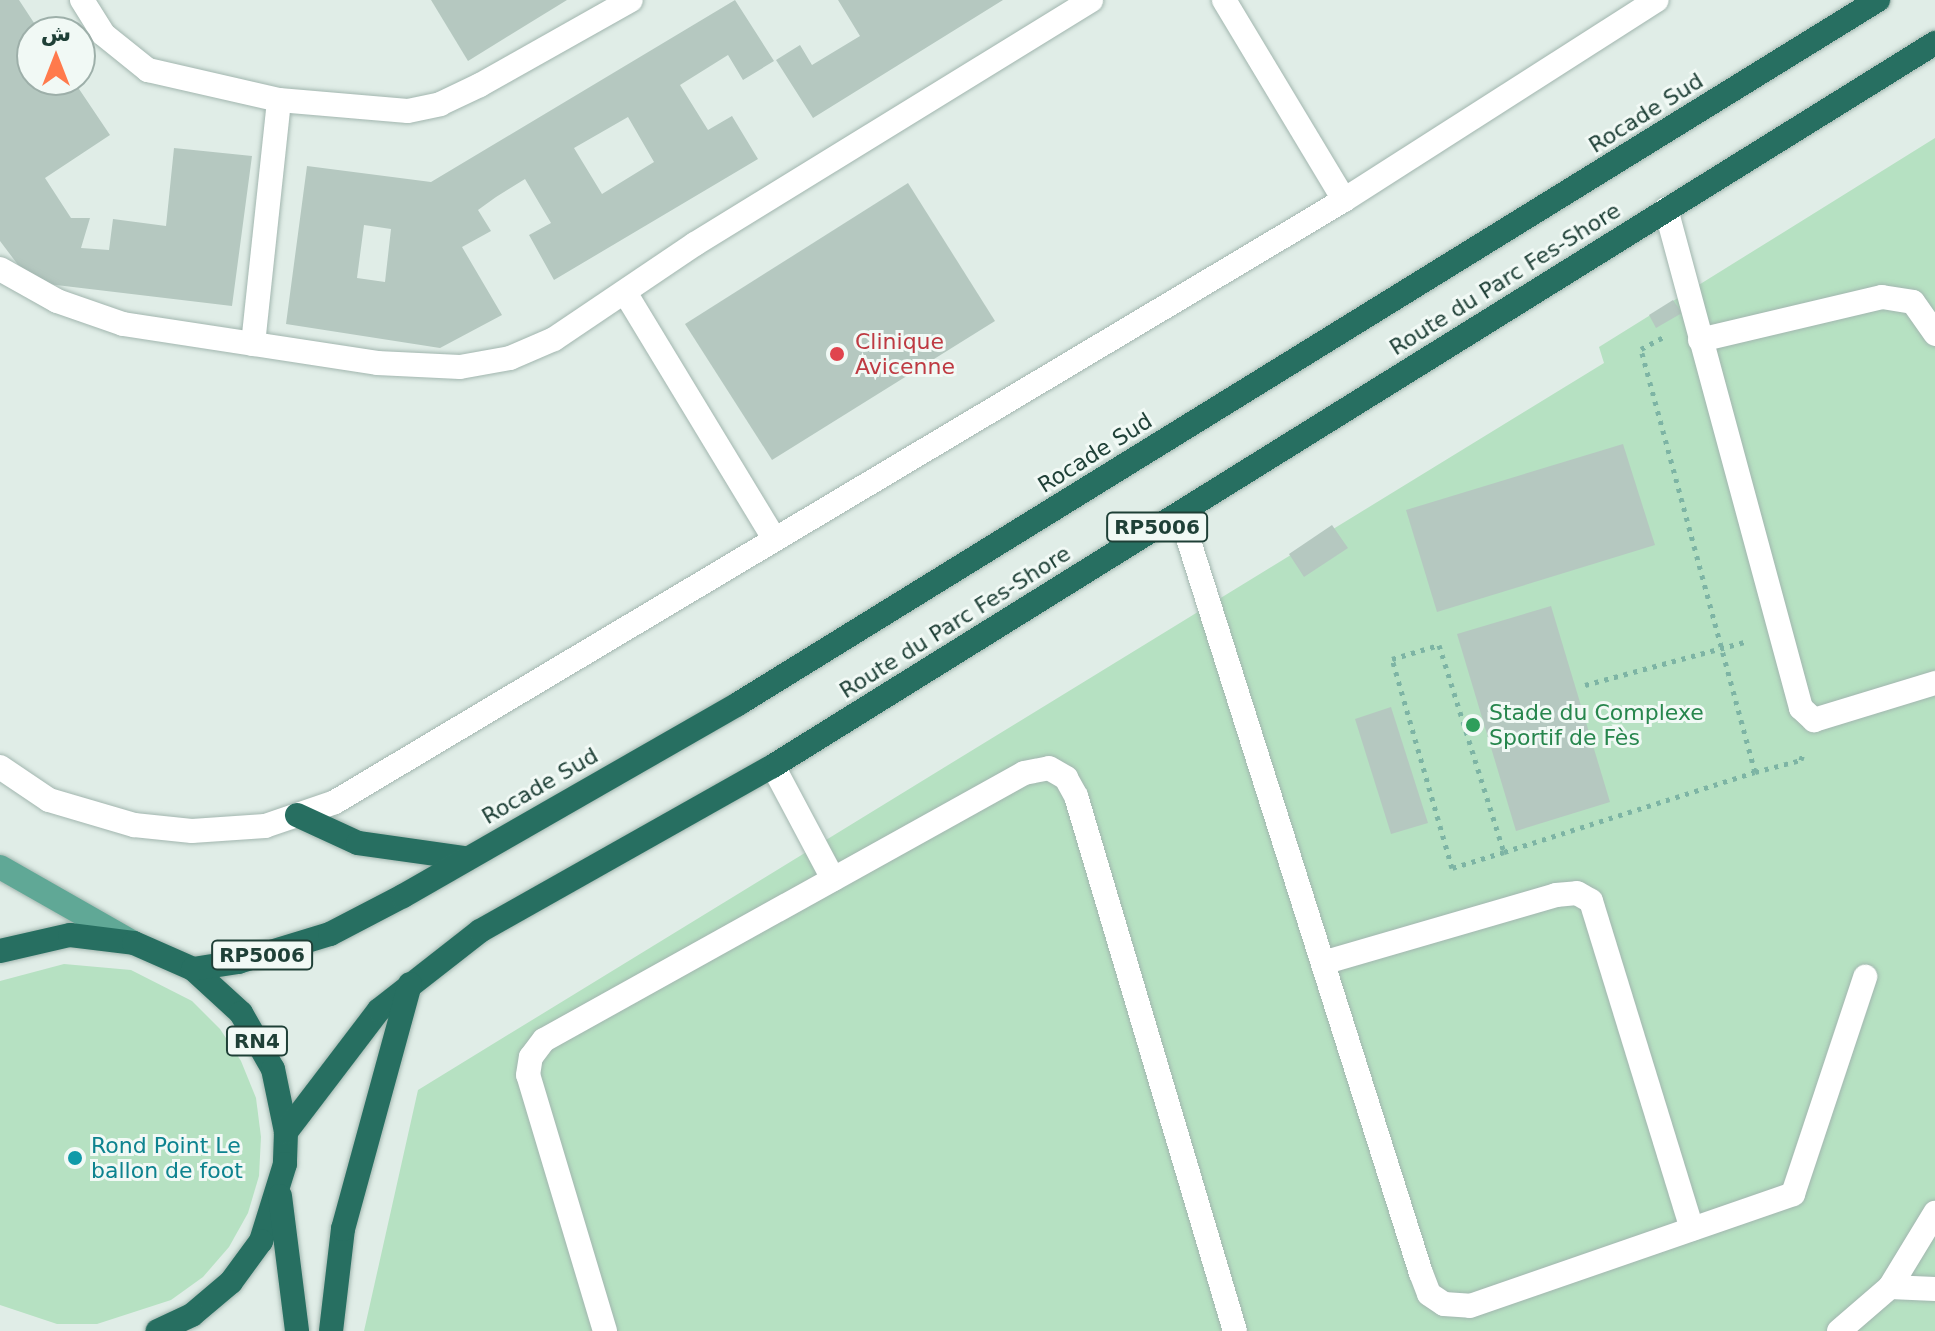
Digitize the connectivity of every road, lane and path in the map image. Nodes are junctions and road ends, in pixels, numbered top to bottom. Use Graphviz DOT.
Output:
graph roads {
  1 [pos="82,0"];
  2 [pos="631,0"];
  3 [pos="1091,0"];
  4 [pos="1224,0"];
  5 [pos="1657,0"];
  6 [pos="1878,0"];
  7 [pos="1935,43"];
  8 [pos="279,100"];
  9 [pos="1344,200"];
  10 [pos="1666,209"];
  11 [pos="0,269"];
  12 [pos="626,294"];
  13 [pos="1698,333"];
  14 [pos="1935,334"];
  15 [pos="253,344"];
  16 [pos="1180,513"];
  17 [pos="774,538"];
  18 [pos="1780,633"];
  19 [pos="1720,648"];
  20 [pos="1935,683"];
  21 [pos="1585,685"];
  22 [pos="1814,720"];
  23 [pos="773,766"];
  24 [pos="0,767"];
  25 [pos="1755,772"];
  26 [pos="297,815"];
  27 [pos="1504,852"];
  28 [pos="465,858"];
  29 [pos="0,867"];
  30 [pos="833,879"];
  31 [pos="134,943"];
  32 [pos="0,951"];
  33 [pos="1326,962"];
  34 [pos="193,969"];
  35 [pos="1865,977"];
  36 [pos="411,981"];
  37 [pos="286,1132"];
  38 [pos="279,1194"];
  39 [pos="1935,1213"];
  40 [pos="1692,1229"];
  41 [pos="1890,1287"];
  42 [pos="1935,1289"];
  43 [pos="158,1331"];
  44 [pos="297,1331"];
  45 [pos="331,1331"];
  46 [pos="605,1331"];
  47 [pos="1235,1331"];
  48 [pos="1839,1331"];
  1 -- 8 [label="street"];
  2 -- 8 [label="street"];
  3 -- 12 [label="street"];
  4 -- 9 [label="street"];
  5 -- 9 [label="street"];
  6 -- 28 [label="highway, Rocade Sud / RP5006"];
  7 -- 10 [label="highway, Route du Parc Fes-Shore / RP5006"];
  8 -- 15 [label="street"];
  9 -- 17 [label="street"];
  10 -- 13 [label="street"];
  10 -- 16 [label="highway, Route du Parc Fes-Shore / RP5006"];
  11 -- 15 [label="street"];
  12 -- 15 [label="street"];
  12 -- 17 [label="street"];
  13 -- 14 [label="street"];
  13 -- 18 [label="street"];
  13 -- 19 [label="path"];
  16 -- 23 [label="highway, Route du Parc Fes-Shore / RP5006"];
  16 -- 33 [label="street"];
  17 -- 26 [label="street"];
  18 -- 19 [label="path"];
  18 -- 22 [label="street"];
  19 -- 21 [label="path"];
  19 -- 25 [label="path"];
  20 -- 22 [label="street"];
  22 -- 25 [label="path"];
  23 -- 30 [label="street"];
  23 -- 36 [label="highway, Route du Parc Fes-Shore / RP5006"];
  24 -- 26 [label="street"];
  25 -- 27 [label="path"];
  26 -- 28 [label="highway"];
  27 -- 27 [label="path"];
  28 -- 34 [label="highway, Rocade Sud / RP5006"];
  29 -- 31 [label="main road, RN4"];
  30 -- 46 [label="street"];
  30 -- 47 [label="street"];
  31 -- 32 [label="highway, RN4"];
  31 -- 34 [label="highway, RN4"];
  33 -- 40 [label="street"];
  33 -- 40 [label="street"];
  34 -- 37 [label="highway, RN4"];
  35 -- 40 [label="street"];
  36 -- 37 [label="highway, Route du Parc Fes-Shore / RP5006"];
  36 -- 45 [label="highway"];
  37 -- 38 [label="highway, RN4"];
  38 -- 43 [label="highway, RN4"];
  38 -- 44 [label="highway, RN4"];
  39 -- 41 [label="street"];
  41 -- 42 [label="street"];
  41 -- 48 [label="street"];
}
